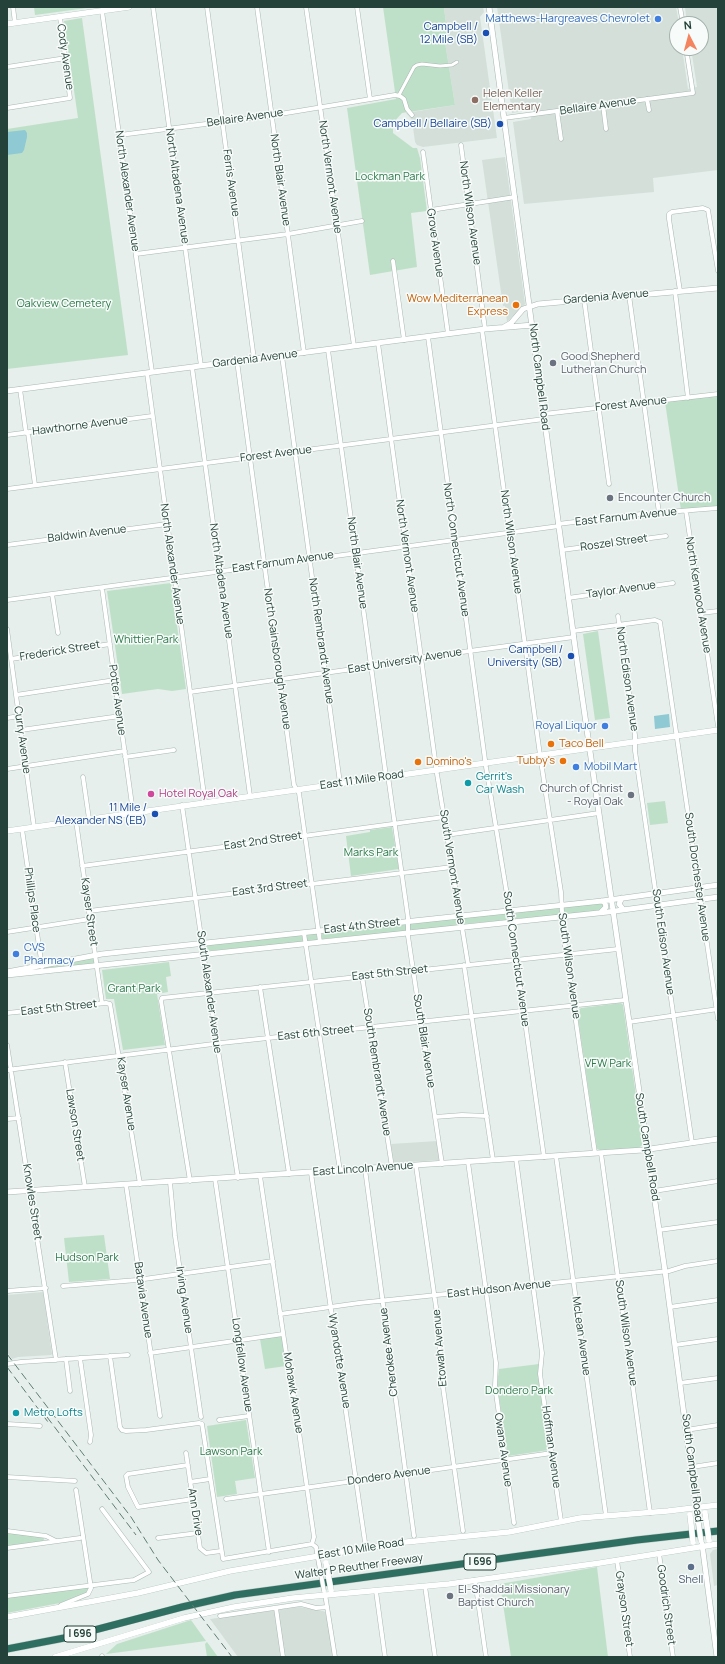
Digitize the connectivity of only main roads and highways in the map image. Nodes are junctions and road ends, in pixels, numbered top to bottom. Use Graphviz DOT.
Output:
graph roads {
  1 [pos="129,7"];
  2 [pos="7,24"];
  3 [pos="718,730"];
  4 [pos="7,831"];
  5 [pos="718,1506"];
  6 [pos="683,1509"];
  7 [pos="718,1531"];
  8 [pos="717,1545"];
  9 [pos="366,1549"];
  10 [pos="659,1553"];
  11 [pos="337,1594"];
  12 [pos="7,1617"];
  13 [pos="7,1649"];
  14 [pos="55,1657"];
  1 -- 2 [label="main road"];
  3 -- 4 [label="main road, East 11 Mile Road"];
  5 -- 6 [label="main road, East 10 Mile Road"];
  5 -- 8 [label="main road, bridge"];
  6 -- 9 [label="main road, East 10 Mile Road"];
  6 -- 10 [label="main road, bridge"];
  7 -- 13 [label="highway, Walter P Reuther Freeway / I 696"];
  8 -- 10 [label="main road"];
  9 -- 11 [label="main road, bridge"];
  9 -- 12 [label="main road, East 10 Mile Road"];
  10 -- 11 [label="main road"];
  11 -- 14 [label="main road"];
}
